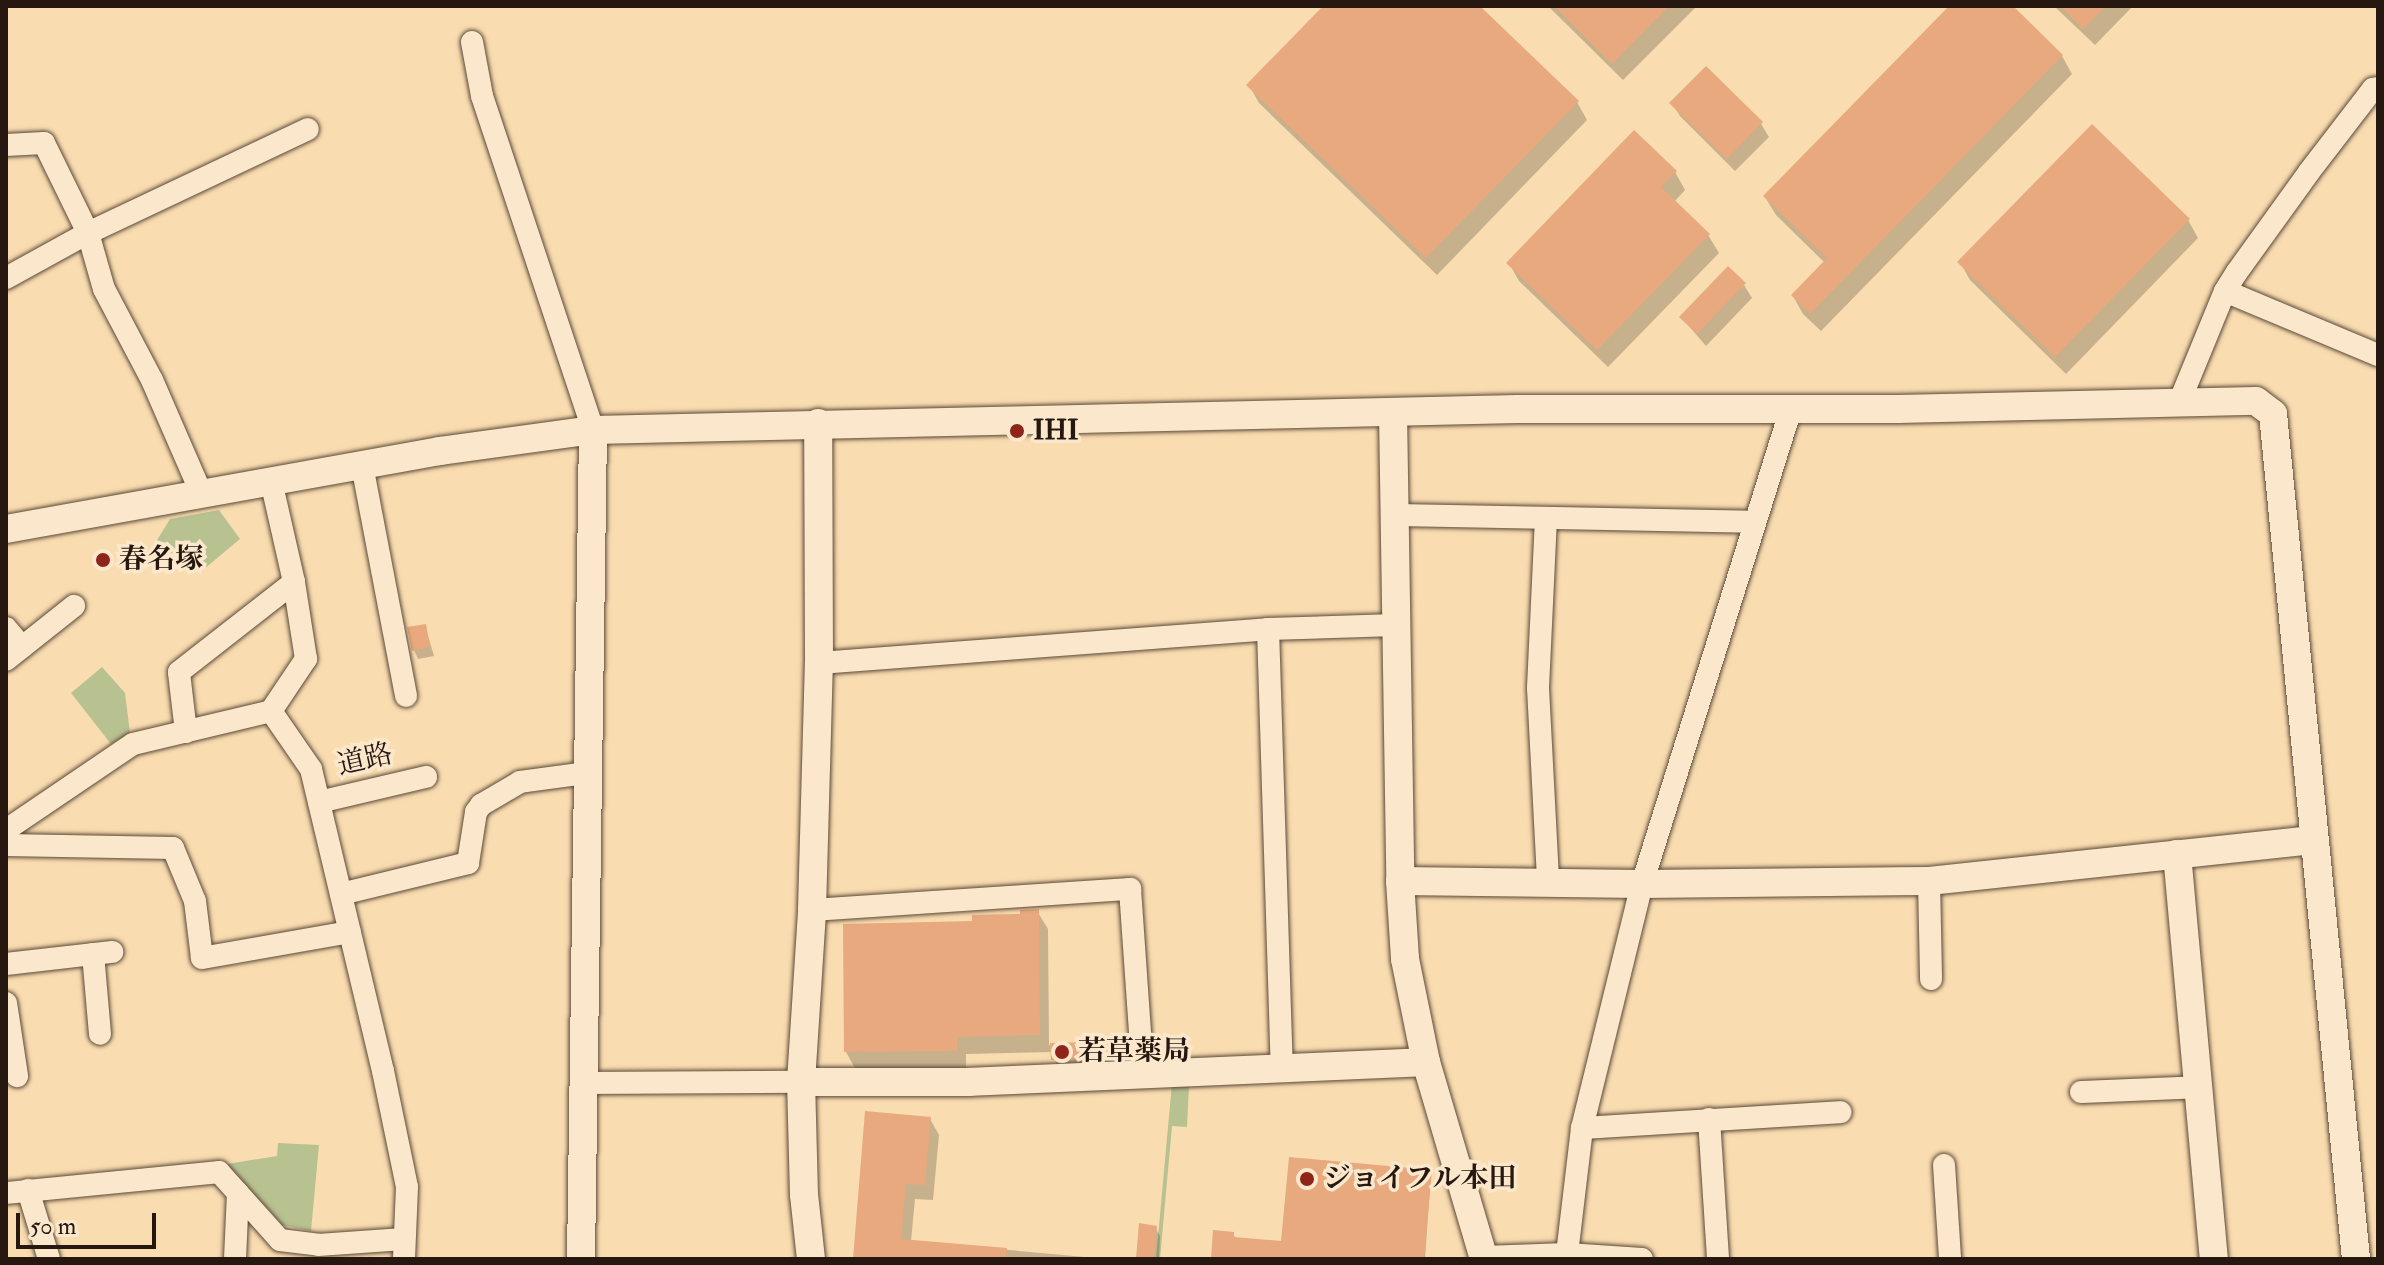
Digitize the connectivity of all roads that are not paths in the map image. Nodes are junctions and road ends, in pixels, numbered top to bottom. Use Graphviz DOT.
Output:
graph roads {
  1 [pos="472,42"];
  2 [pos="2378,88"];
  3 [pos="308,129"];
  4 [pos="6,145"];
  5 [pos="88,233"];
  6 [pos="6,278"];
  7 [pos="2225,291"];
  8 [pos="2378,355"];
  9 [pos="2179,403"];
  10 [pos="1791,409"];
  11 [pos="1393,412"];
  12 [pos="818,423"];
  13 [pos="593,430"];
  14 [pos="362,465"];
  15 [pos="271,481"];
  16 [pos="202,495"];
  17 [pos="1395,515"];
  18 [pos="1546,518"];
  19 [pos="1754,522"];
  20 [pos="6,529"];
  21 [pos="294,582"];
  22 [pos="74,606"];
  23 [pos="1396,625"];
  24 [pos="6,628"];
  25 [pos="1268,629"];
  26 [pos="14,654"];
  27 [pos="819,663"];
  28 [pos="406,696"];
  29 [pos="271,711"];
  30 [pos="186,732"];
  31 [pos="587,773"];
  32 [pos="426,777"];
  33 [pos="319,802"];
  34 [pos="6,830"];
  35 [pos="2313,840"];
  36 [pos="6,845"];
  37 [pos="2177,854"];
  38 [pos="1548,880"];
  39 [pos="1400,881"];
  40 [pos="1929,881"];
  41 [pos="1642,884"];
  42 [pos="341,894"];
  43 [pos="812,910"];
  44 [pos="350,932"];
  45 [pos="6,964"];
  46 [pos="1931,979"];
  47 [pos="6,1003"];
  48 [pos="100,1034"];
  49 [pos="1426,1062"];
  50 [pos="1282,1068"];
  51 [pos="1143,1075"];
  52 [pos="17,1076"];
  53 [pos="801,1082"];
  54 [pos="583,1083"];
  55 [pos="2198,1087"];
  56 [pos="2081,1092"];
  57 [pos="1841,1112"];
  58 [pos="1709,1119"];
  59 [pos="1582,1128"];
  60 [pos="1944,1165"];
  61 [pos="17,1192"];
  62 [pos="238,1193"];
  63 [pos="404,1249"];
  64 [pos="318,1252"];
  65 [pos="1567,1254"];
  66 [pos="1484,1258"];
  67 [pos="49,1259"];
  68 [pos="235,1259"];
  69 [pos="581,1259"];
  70 [pos="811,1259"];
  71 [pos="1642,1259"];
  72 [pos="1718,1259"];
  73 [pos="1950,1259"];
  74 [pos="2214,1259"];
  75 [pos="2356,1259"];
  1 -- 13 [label="street"];
  2 -- 7 [label="street"];
  3 -- 5 [label="street"];
  4 -- 5 [label="street"];
  5 -- 6 [label="street"];
  5 -- 16 [label="street"];
  7 -- 8 [label="street"];
  7 -- 9 [label="street"];
  9 -- 10 [label="street"];
  9 -- 35 [label="street"];
  10 -- 11 [label="street"];
  10 -- 19 [label="street"];
  11 -- 12 [label="street"];
  11 -- 17 [label="street"];
  12 -- 13 [label="street"];
  12 -- 27 [label="street"];
  13 -- 14 [label="street"];
  13 -- 31 [label="street"];
  14 -- 15 [label="street"];
  14 -- 28 [label="street"];
  15 -- 16 [label="street"];
  15 -- 21 [label="street"];
  16 -- 20 [label="street"];
  17 -- 18 [label="street"];
  17 -- 23 [label="street"];
  18 -- 19 [label="street"];
  18 -- 38 [label="street"];
  19 -- 41 [label="street"];
  21 -- 29 [label="street"];
  21 -- 30 [label="street"];
  22 -- 26 [label="street"];
  23 -- 25 [label="street"];
  23 -- 39 [label="street"];
  24 -- 26 [label="street"];
  25 -- 27 [label="street"];
  25 -- 50 [label="street"];
  27 -- 43 [label="street"];
  29 -- 30 [label="street"];
  29 -- 33 [label="street"];
  30 -- 34 [label="street"];
  31 -- 42 [label="street"];
  31 -- 54 [label="street"];
  32 -- 33 [label="street, 道路"];
  33 -- 42 [label="street"];
  35 -- 37 [label="street"];
  35 -- 75 [label="street"];
  36 -- 44 [label="street"];
  37 -- 40 [label="street"];
  37 -- 55 [label="street"];
  38 -- 39 [label="street"];
  38 -- 41 [label="street"];
  39 -- 49 [label="street"];
  40 -- 41 [label="street"];
  40 -- 46 [label="street"];
  41 -- 59 [label="street"];
  42 -- 44 [label="street"];
  43 -- 51 [label="street"];
  43 -- 53 [label="street"];
  44 -- 63 [label="street"];
  45 -- 48 [label="street"];
  47 -- 52 [label="street"];
  49 -- 50 [label="street"];
  49 -- 66 [label="street"];
  50 -- 51 [label="street"];
  51 -- 53 [label="street"];
  53 -- 54 [label="street"];
  53 -- 70 [label="street"];
  54 -- 69 [label="street"];
  55 -- 56 [label="street"];
  55 -- 74 [label="street"];
  57 -- 58 [label="street"];
  58 -- 59 [label="street"];
  58 -- 72 [label="street"];
  59 -- 65 [label="street"];
  60 -- 73 [label="street"];
  61 -- 62 [label="street"];
  61 -- 67 [label="street"];
  62 -- 64 [label="street"];
  62 -- 68 [label="street"];
  63 -- 64 [label="street"];
  65 -- 66 [label="street"];
  65 -- 71 [label="street"];
}
